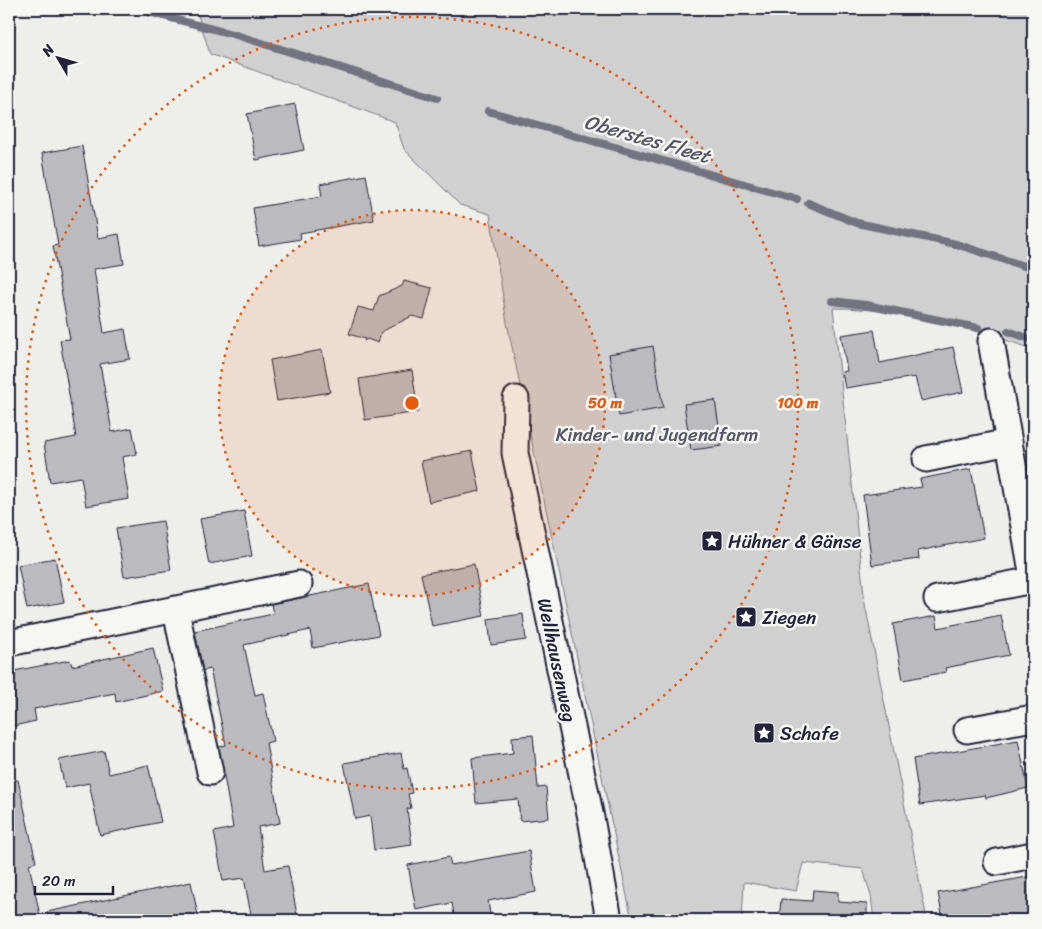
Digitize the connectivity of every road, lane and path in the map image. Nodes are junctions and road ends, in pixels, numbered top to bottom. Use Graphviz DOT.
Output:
graph roads {
  1 [pos="991,341"];
  2 [pos="516,399"];
  3 [pos="1009,442"];
  4 [pos="926,459"];
  5 [pos="1033,579"];
  6 [pos="299,584"];
  7 [pos="937,599"];
  8 [pos="176,610"];
  9 [pos="9,643"];
  10 [pos="1033,718"];
  11 [pos="967,730"];
  12 [pos="210,772"];
  13 [pos="1033,855"];
  14 [pos="997,862"];
  15 [pos="609,920"];
  1 -- 3 [label="street"];
  2 -- 15 [label="street, Wellhausenweg"];
  3 -- 4 [label="street"];
  3 -- 5 [label="street"];
  5 -- 7 [label="street"];
  6 -- 8 [label="street"];
  8 -- 9 [label="street"];
  8 -- 12 [label="street"];
  10 -- 11 [label="street"];
  13 -- 14 [label="street"];
}
